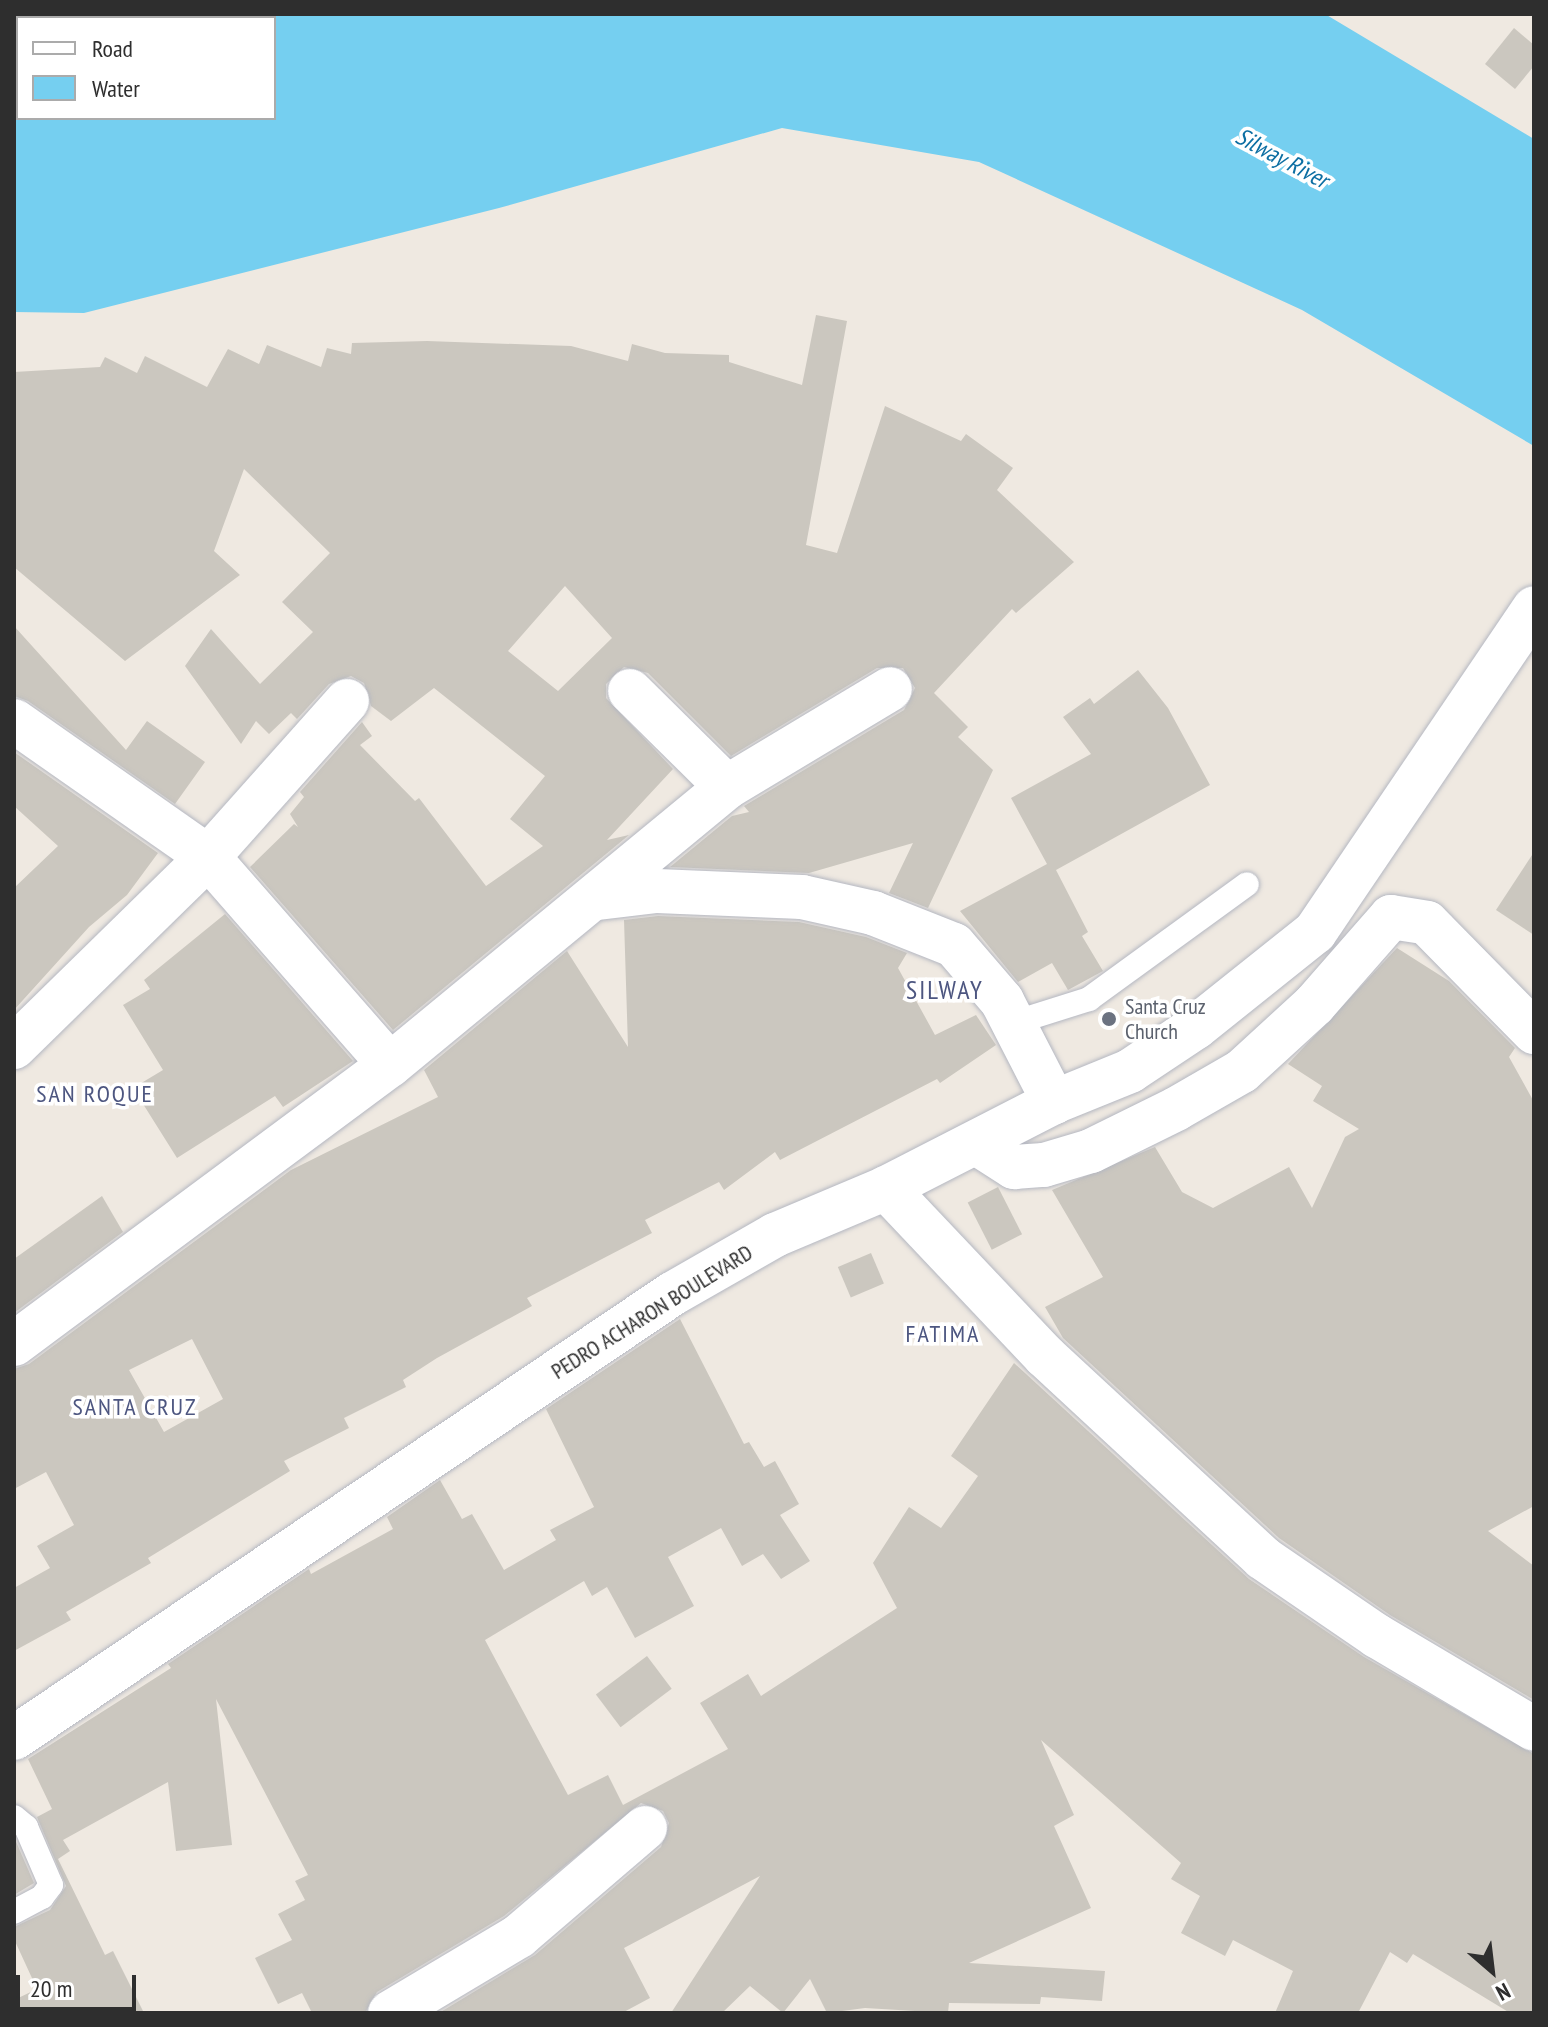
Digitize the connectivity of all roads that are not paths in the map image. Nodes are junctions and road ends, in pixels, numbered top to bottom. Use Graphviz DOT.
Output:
graph roads {
  1 [pos="1534,608"];
  2 [pos="890,689"];
  3 [pos="630,691"];
  4 [pos="347,701"];
  5 [pos="14,721"];
  6 [pos="727,787"];
  7 [pos="208,857"];
  8 [pos="1247,884"];
  9 [pos="598,898"];
  10 [pos="1013,1023"];
  11 [pos="1534,1032"];
  12 [pos="14,1047"];
  13 [pos="390,1065"];
  14 [pos="1054,1102"];
  15 [pos="978,1144"];
  16 [pos="886,1188"];
  17 [pos="14,1344"];
  18 [pos="1534,1729"];
  19 [pos="14,1738"];
  20 [pos="14,1817"];
  21 [pos="645,1828"];
  22 [pos="14,1912"];
  23 [pos="390,2013"];
  1 -- 14 [label="street, PEDRO ACHARON BOULEVARD"];
  2 -- 6 [label="street"];
  3 -- 6 [label="street"];
  4 -- 7 [label="street"];
  5 -- 7 [label="street"];
  6 -- 9 [label="street"];
  7 -- 12 [label="street"];
  7 -- 13 [label="street"];
  8 -- 10 [label="lane"];
  9 -- 10 [label="street"];
  9 -- 13 [label="street"];
  10 -- 14 [label="street"];
  11 -- 15 [label="street"];
  13 -- 17 [label="street"];
  14 -- 15 [label="street, PEDRO ACHARON BOULEVARD"];
  15 -- 16 [label="street, PEDRO ACHARON BOULEVARD"];
  16 -- 18 [label="street"];
  16 -- 19 [label="street, PEDRO ACHARON BOULEVARD"];
  20 -- 22 [label="lane"];
  21 -- 23 [label="street"];
}
